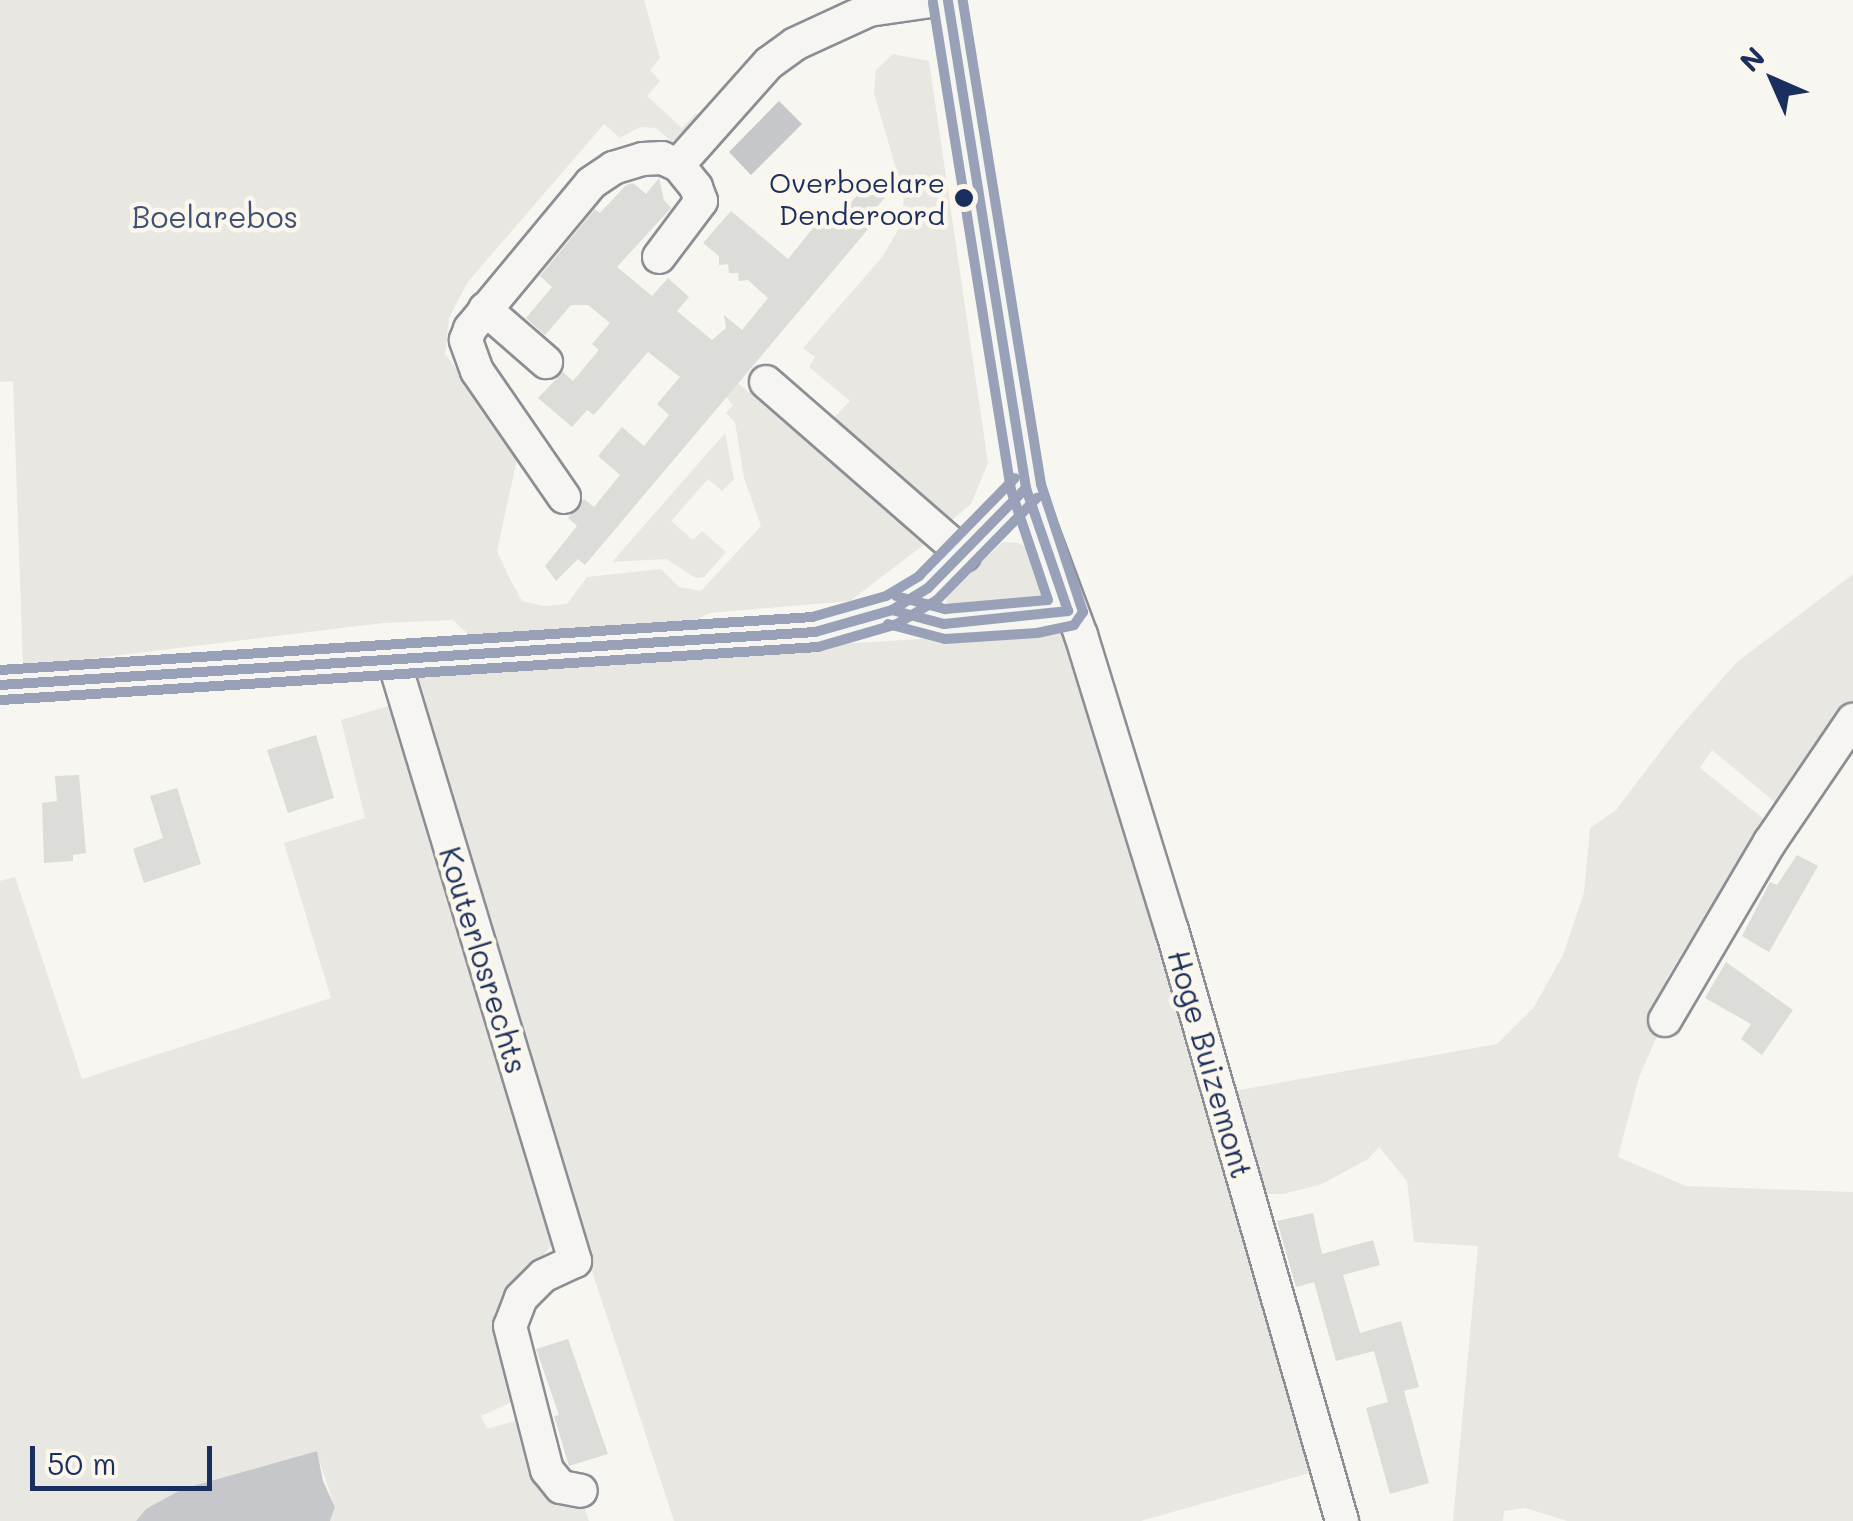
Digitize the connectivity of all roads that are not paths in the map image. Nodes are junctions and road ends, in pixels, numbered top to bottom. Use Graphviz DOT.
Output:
graph roads {
  1 [pos="938,0"];
  2 [pos="948,0"];
  3 [pos="678,165"];
  4 [pos="658,256"];
  5 [pos="485,310"];
  6 [pos="546,362"];
  7 [pos="766,382"];
  8 [pos="1026,488"];
  9 [pos="564,497"];
  10 [pos="964,555"];
  11 [pos="892,610"];
  12 [pos="1068,611"];
  13 [pos="392,658"];
  14 [pos="0,686"];
  15 [pos="1853,720"];
  16 [pos="1665,1020"];
  17 [pos="581,1491"];
  18 [pos="1342,1521"];
  1 -- 3 [label="street"];
  2 -- 8 [label="street, Hoge Buizemont"];
  3 -- 4 [label="street"];
  3 -- 5 [label="street"];
  5 -- 6 [label="street"];
  5 -- 9 [label="street"];
  7 -- 10 [label="street"];
  8 -- 10 [label="street"];
  8 -- 12 [label="street, Hoge Buizemont"];
  10 -- 11 [label="street"];
  11 -- 12 [label="street"];
  11 -- 13 [label="street"];
  12 -- 18 [label="street, Hoge Buizemont"];
  13 -- 14 [label="street"];
  13 -- 17 [label="street, Kouterlosrechts"];
  15 -- 16 [label="street"];
}
